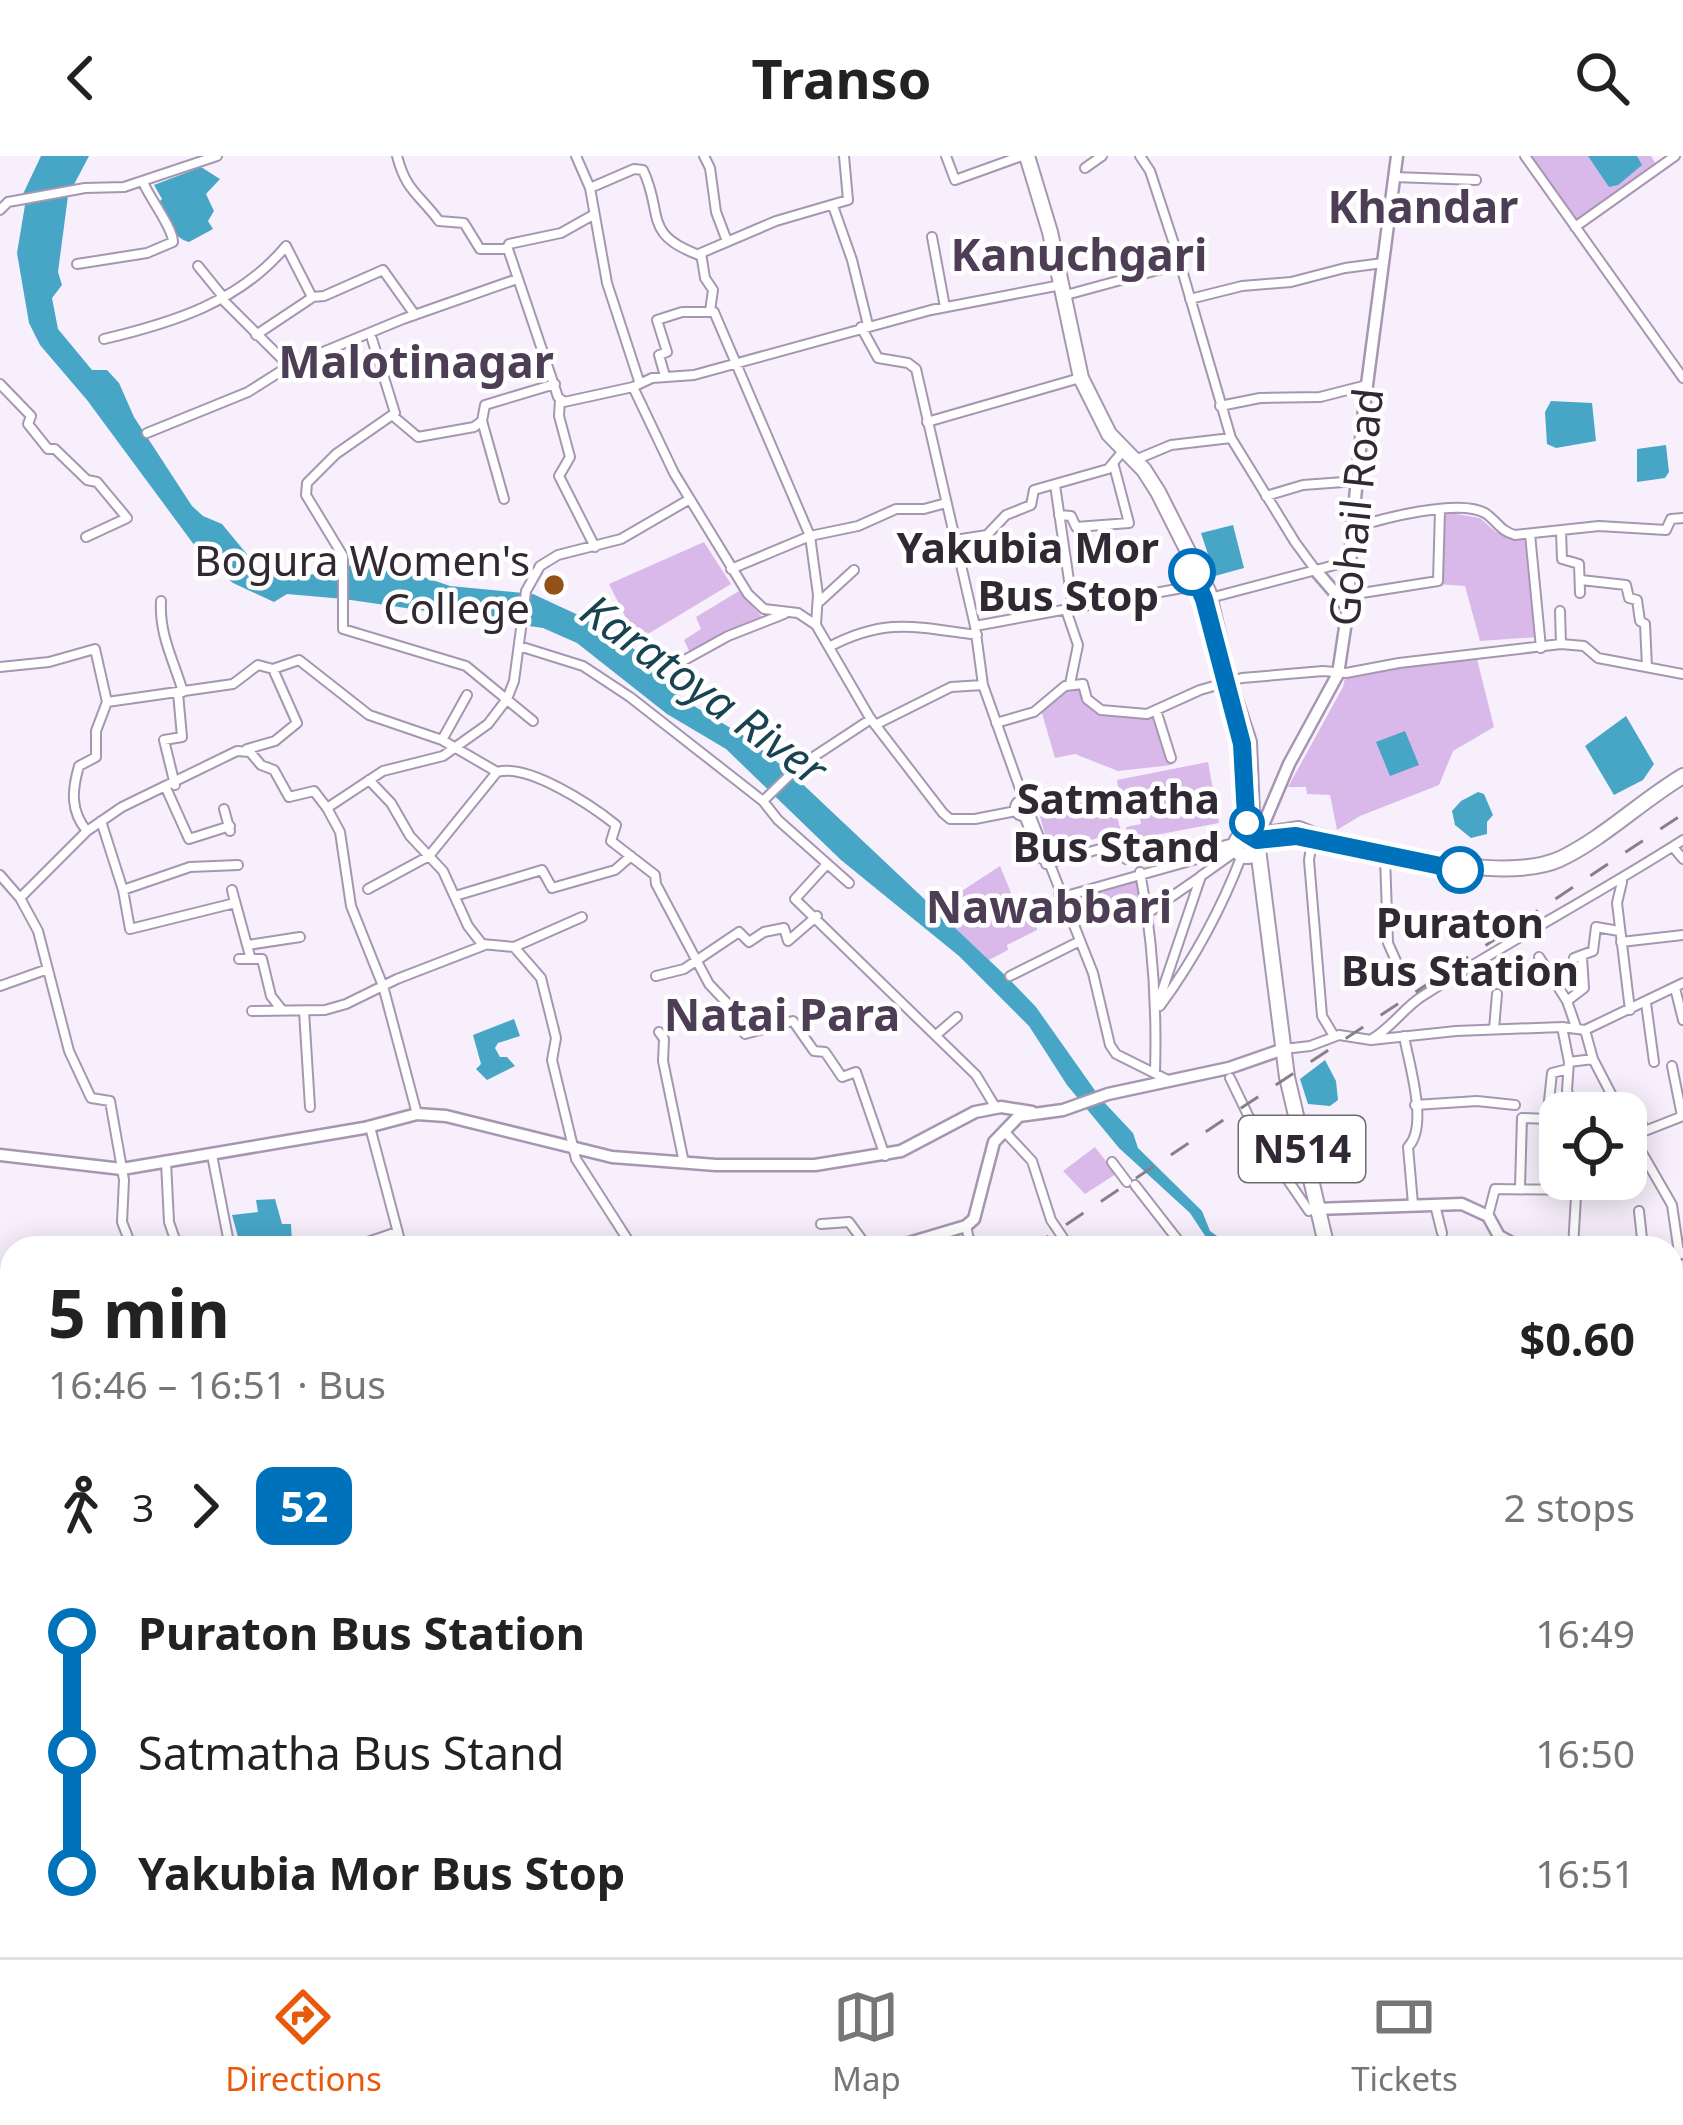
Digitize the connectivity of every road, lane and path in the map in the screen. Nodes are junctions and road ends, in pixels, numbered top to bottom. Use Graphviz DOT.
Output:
graph roads {
  1 [pos="217,156"];
  2 [pos="397,156"];
  3 [pos="576,156"];
  4 [pos="626,156"];
  5 [pos="704,156"];
  6 [pos="844,156"];
  7 [pos="946,156"];
  8 [pos="1021,156"];
  9 [pos="1102,156"];
  10 [pos="1140,156"];
  11 [pos="1397,156"];
  12 [pos="1525,156"];
  13 [pos="1675,156"];
  14 [pos="1084,168"];
  15 [pos="629,172"];
  16 [pos="1394,177"];
  17 [pos="1476,181"];
  18 [pos="142,182"];
  19 [pos="590,188"];
  20 [pos="833,206"];
  21 [pos="0,210"];
  22 [pos="593,215"];
  23 [pos="1575,226"];
  24 [pos="932,237"];
  25 [pos="727,241"];
  26 [pos="506,248"];
  27 [pos="699,255"];
  28 [pos="1383,263"];
  29 [pos="77,264"];
  30 [pos="1180,264"];
  31 [pos="198,266"];
  32 [pos="517,278"];
  33 [pos="1060,289"];
  34 [pos="314,297"];
  35 [pos="223,298"];
  36 [pos="1190,299"];
  37 [pos="945,307"];
  38 [pos="710,311"];
  39 [pos="415,315"];
  40 [pos="864,326"];
  41 [pos="256,335"];
  42 [pos="104,339"];
  43 [pos="372,339"];
  44 [pos="737,363"];
  45 [pos="289,366"];
  46 [pos="665,376"];
  47 [pos="1078,379"];
  48 [pos="1683,379"];
  49 [pos="0,384"];
  50 [pos="555,384"];
  51 [pos="636,384"];
  52 [pos="1367,385"];
  53 [pos="560,400"];
  54 [pos="1220,406"];
  55 [pos="392,415"];
  56 [pos="482,421"];
  57 [pos="927,422"];
  58 [pos="147,433"];
  59 [pos="1231,438"];
  60 [pos="1123,458"];
  61 [pos="1357,481"];
  62 [pos="1055,485"];
  63 [pos="1266,496"];
  64 [pos="504,499"];
  65 [pos="690,499"];
  66 [pos="946,503"];
  67 [pos="1440,510"];
  68 [pos="1059,515"];
  69 [pos="1683,518"];
  70 [pos="1352,529"];
  71 [pos="1561,530"];
  72 [pos="1530,534"];
  73 [pos="810,536"];
  74 [pos="86,537"];
  75 [pos="955,540"];
  76 [pos="595,548"];
  77 [pos="1350,561"];
  78 [pos="731,569"];
  79 [pos="854,570"];
  80 [pos="1317,572"];
  81 [pos="1581,580"];
  82 [pos="1205,589"];
  83 [pos="1580,593"];
  84 [pos="818,599"];
  85 [pos="161,601"];
  86 [pos="1349,602"];
  87 [pos="1069,609"];
  88 [pos="1560,610"];
  89 [pos="790,613"];
  90 [pos="816,625"];
  91 [pos="976,630"];
  92 [pos="1561,644"];
  93 [pos="519,646"];
  94 [pos="829,646"];
  95 [pos="1541,648"];
  96 [pos="681,662"];
  97 [pos="0,667"];
  98 [pos="1647,667"];
  99 [pos="273,669"];
  100 [pos="1338,674"];
  101 [pos="1683,674"];
  102 [pos="1226,681"];
  103 [pos="1070,684"];
  104 [pos="983,685"];
  105 [pos="180,692"];
  106 [pos="467,695"];
  107 [pos="507,699"];
  108 [pos="107,702"];
  109 [pos="1156,710"];
  110 [pos="533,721"];
  111 [pos="873,722"];
  112 [pos="996,723"];
  113 [pos="442,740"];
  114 [pos="245,750"];
  115 [pos="453,750"];
  116 [pos="1171,758"];
  117 [pos="497,772"];
  118 [pos="1683,776"];
  119 [pos="369,780"];
  120 [pos="170,786"];
  121 [pos="1683,786"];
  122 [pos="764,801"];
  123 [pos="327,808"];
  124 [pos="224,809"];
  125 [pos="1260,811"];
  126 [pos="1023,813"];
  127 [pos="101,821"];
  128 [pos="86,831"];
  129 [pos="1683,840"];
  130 [pos="1321,841"];
  131 [pos="1247,844"];
  132 [pos="1673,847"];
  133 [pos="1364,849"];
  134 [pos="1574,855"];
  135 [pos="429,856"];
  136 [pos="631,856"];
  137 [pos="1385,857"];
  138 [pos="1126,859"];
  139 [pos="1683,859"];
  140 [pos="827,864"];
  141 [pos="1047,864"];
  142 [pos="238,865"];
  143 [pos="1139,871"];
  144 [pos="0,875"];
  145 [pos="1201,877"];
  146 [pos="1622,881"];
  147 [pos="849,884"];
  148 [pos="123,890"];
  149 [pos="368,890"];
  150 [pos="1062,892"];
  151 [pos="455,896"];
  152 [pos="20,898"];
  153 [pos="1148,913"];
  154 [pos="817,916"];
  155 [pos="582,917"];
  156 [pos="1683,935"];
  157 [pos="1620,936"];
  158 [pos="300,937"];
  159 [pos="1080,941"];
  160 [pos="247,945"];
  161 [pos="486,945"];
  162 [pos="514,947"];
  163 [pos="1539,957"];
  164 [pos="697,960"];
  165 [pos="48,969"];
  166 [pos="1400,970"];
  167 [pos="656,976"];
  168 [pos="1010,976"];
  169 [pos="1679,985"];
  170 [pos="0,986"];
  171 [pos="383,986"];
  172 [pos="1497,994"];
  173 [pos="1567,1001"];
  174 [pos="1646,1003"];
  175 [pos="1630,1010"];
  176 [pos="252,1011"];
  177 [pos="283,1011"];
  178 [pos="304,1011"];
  179 [pos="1157,1011"];
  180 [pos="957,1017"];
  181 [pos="1683,1020"];
  182 [pos="1562,1027"];
  183 [pos="1494,1029"];
  184 [pos="1581,1029"];
  185 [pos="659,1032"];
  186 [pos="936,1035"];
  187 [pos="1334,1036"];
  188 [pos="1404,1036"];
  189 [pos="1371,1040"];
  190 [pos="1281,1050"];
  191 [pos="1593,1059"];
  192 [pos="1654,1062"];
  193 [pos="1569,1065"];
  194 [pos="1672,1066"];
  195 [pos="1232,1072"];
  196 [pos="1155,1073"];
  197 [pos="1169,1080"];
  198 [pos="1571,1092"];
  199 [pos="1611,1092"];
  200 [pos="1415,1105"];
  201 [pos="1515,1105"];
  202 [pos="310,1108"];
  203 [pos="996,1108"];
  204 [pos="1032,1112"];
  205 [pos="417,1114"];
  206 [pos="1682,1116"];
  207 [pos="370,1126"];
  208 [pos="1647,1128"];
  209 [pos="1003,1130"];
  210 [pos="573,1148"];
  211 [pos="0,1155"];
  212 [pos="212,1155"];
  213 [pos="885,1156"];
  214 [pos="1647,1160"];
  215 [pos="166,1162"];
  216 [pos="1112,1162"];
  217 [pos="684,1163"];
  218 [pos="122,1169"];
  219 [pos="1520,1187"];
  220 [pos="1539,1188"];
  221 [pos="1576,1200"];
  222 [pos="1414,1204"];
  223 [pos="1435,1204"];
  224 [pos="1312,1210"];
  225 [pos="1640,1211"];
  226 [pos="1488,1216"];
  227 [pos="821,1224"];
  228 [pos="966,1226"];
  229 [pos="397,1232"];
  230 [pos="1442,1233"];
  231 [pos="127,1236"];
  232 [pos="174,1236"];
  233 [pos="228,1236"];
  234 [pos="385,1236"];
  235 [pos="398,1236"];
  236 [pos="626,1236"];
  237 [pos="859,1236"];
  238 [pos="932,1236"];
  239 [pos="968,1236"];
  240 [pos="1062,1236"];
  241 [pos="1174,1236"];
  242 [pos="1320,1236"];
  243 [pos="1496,1236"];
  244 [pos="1574,1236"];
  245 [pos="1641,1236"];
  246 [pos="1676,1236"];
  1 -- 18 [label="street"];
  2 -- 26 [label="street"];
  3 -- 19 [label="street"];
  4 -- 15 [label="street"];
  5 -- 25 [label="street"];
  6 -- 20 [label="street"];
  7 -- 8 [label="street"];
  8 -- 33 [label="highway"];
  9 -- 14 [label="street"];
  10 -- 30 [label="street"];
  11 -- 16 [label="main road, Gohail Road"];
  12 -- 23 [label="street"];
  13 -- 23 [label="street"];
  15 -- 19 [label="street"];
  15 -- 27 [label="street"];
  16 -- 17 [label="street"];
  16 -- 28 [label="main road, Gohail Road"];
  18 -- 21 [label="street"];
  18 -- 29 [label="street"];
  19 -- 22 [label="street"];
  20 -- 25 [label="street"];
  20 -- 40 [label="street"];
  22 -- 26 [label="street"];
  22 -- 51 [label="street"];
  23 -- 48 [label="street"];
  24 -- 37 [label="street"];
  25 -- 27 [label="street"];
  26 -- 32 [label="street"];
  27 -- 38 [label="street"];
  28 -- 36 [label="street"];
  28 -- 52 [label="main road, Gohail Road"];
  30 -- 33 [label="street"];
  30 -- 36 [label="street"];
  31 -- 35 [label="street"];
  32 -- 39 [label="street"];
  32 -- 50 [label="street"];
  33 -- 37 [label="street"];
  33 -- 47 [label="highway"];
  34 -- 35 [label="street"];
  34 -- 39 [label="street"];
  34 -- 41 [label="street"];
  35 -- 41 [label="street"];
  35 -- 42 [label="street"];
  36 -- 54 [label="street"];
  37 -- 40 [label="street"];
  38 -- 44 [label="street"];
  38 -- 46 [label="street"];
  39 -- 45 [label="street"];
  40 -- 44 [label="street"];
  40 -- 57 [label="street"];
  41 -- 45 [label="street"];
  43 -- 55 [label="street"];
  44 -- 46 [label="street"];
  44 -- 73 [label="street"];
  45 -- 58 [label="street"];
  46 -- 51 [label="street"];
  47 -- 57 [label="street"];
  47 -- 60 [label="highway"];
  49 -- 74 [label="street"];
  50 -- 53 [label="street"];
  50 -- 56 [label="street"];
  51 -- 53 [label="street"];
  51 -- 65 [label="street"];
  52 -- 54 [label="street"];
  52 -- 61 [label="main road, Gohail Road"];
  53 -- 76 [label="street"];
  54 -- 59 [label="street"];
  55 -- 56 [label="street"];
  55 -- 107 [label="street"];
  56 -- 64 [label="street"];
  57 -- 66 [label="street"];
  59 -- 60 [label="street"];
  59 -- 63 [label="street"];
  60 -- 62 [label="street"];
  60 -- 68 [label="street"];
  60 -- 82 [label="highway"];
  61 -- 63 [label="street"];
  61 -- 70 [label="main road, Gohail Road"];
  62 -- 68 [label="street"];
  62 -- 75 [label="street"];
  63 -- 80 [label="street"];
  65 -- 76 [label="street"];
  65 -- 78 [label="street"];
  66 -- 73 [label="street"];
  66 -- 75 [label="street"];
  67 -- 70 [label="street"];
  67 -- 72 [label="street"];
  67 -- 86 [label="street"];
  68 -- 87 [label="street"];
  69 -- 71 [label="street"];
  70 -- 77 [label="main road, Gohail Road"];
  71 -- 72 [label="street"];
  71 -- 81 [label="street"];
  72 -- 95 [label="street"];
  73 -- 78 [label="street"];
  73 -- 84 [label="street"];
  75 -- 91 [label="street"];
  76 -- 93 [label="street"];
  77 -- 80 [label="street"];
  77 -- 86 [label="main road, Gohail Road"];
  78 -- 89 [label="street"];
  79 -- 84 [label="street"];
  80 -- 82 [label="street"];
  80 -- 86 [label="main road"];
  81 -- 83 [label="street"];
  81 -- 98 [label="street"];
  82 -- 87 [label="street"];
  82 -- 102 [label="highway"];
  84 -- 89 [label="street"];
  84 -- 90 [label="street"];
  85 -- 105 [label="street"];
  86 -- 100 [label="main road, Gohail Road"];
  87 -- 91 [label="street"];
  87 -- 103 [label="street"];
  88 -- 92 [label="street"];
  89 -- 90 [label="street"];
  89 -- 96 [label="street"];
  90 -- 94 [label="street"];
  91 -- 94 [label="street"];
  91 -- 104 [label="street"];
  92 -- 95 [label="street"];
  92 -- 98 [label="street"];
  93 -- 107 [label="street"];
  93 -- 122 [label="street"];
  94 -- 111 [label="street"];
  95 -- 100 [label="street"];
  97 -- 108 [label="street"];
  98 -- 101 [label="street"];
  99 -- 105 [label="street"];
  99 -- 113 [label="street"];
  99 -- 114 [label="street"];
  100 -- 102 [label="street"];
  100 -- 125 [label="main road, Gohail Road"];
  102 -- 109 [label="street"];
  102 -- 125 [label="highway"];
  102 -- 131 [label="highway"];
  103 -- 109 [label="street"];
  103 -- 112 [label="street"];
  104 -- 111 [label="street"];
  104 -- 112 [label="street"];
  105 -- 108 [label="street"];
  105 -- 120 [label="street"];
  106 -- 113 [label="street"];
  107 -- 110 [label="street"];
  107 -- 115 [label="street"];
  108 -- 128 [label="street"];
  109 -- 116 [label="street"];
  111 -- 122 [label="street"];
  111 -- 126 [label="street"];
  112 -- 126 [label="street"];
  113 -- 115 [label="street"];
  114 -- 120 [label="street"];
  114 -- 123 [label="street"];
  115 -- 117 [label="street"];
  115 -- 119 [label="street"];
  117 -- 135 [label="street"];
  117 -- 136 [label="street"];
  118 -- 134 [label="highway"];
  119 -- 123 [label="street"];
  119 -- 135 [label="street"];
  120 -- 124 [label="street"];
  120 -- 127 [label="street"];
  121 -- 134 [label="highway"];
  122 -- 140 [label="street"];
  123 -- 171 [label="street"];
  125 -- 131 [label="highway"];
  126 -- 141 [label="street"];
  127 -- 128 [label="street"];
  127 -- 148 [label="street"];
  128 -- 152 [label="street"];
  129 -- 132 [label="street"];
  130 -- 131 [label="highway"];
  130 -- 133 [label="highway"];
  130 -- 187 [label="street"];
  131 -- 143 [label="street"];
  131 -- 145 [label="street"];
  131 -- 179 [label="street"];
  131 -- 190 [label="highway"];
  132 -- 139 [label="street"];
  132 -- 146 [label="street"];
  133 -- 134 [label="highway"];
  133 -- 137 [label="highway"];
  134 -- 137 [label="highway"];
  135 -- 149 [label="street"];
  135 -- 151 [label="street"];
  136 -- 151 [label="street"];
  136 -- 164 [label="street"];
  137 -- 166 [label="street"];
  138 -- 141 [label="street"];
  140 -- 147 [label="street"];
  140 -- 154 [label="street"];
  141 -- 150 [label="street"];
  142 -- 148 [label="street"];
  143 -- 150 [label="street"];
  143 -- 153 [label="street"];
  144 -- 152 [label="street"];
  145 -- 153 [label="street"];
  145 -- 179 [label="street"];
  146 -- 157 [label="street"];
  146 -- 189 [label="street"];
  148 -- 160 [label="street"];
  150 -- 159 [label="street"];
  151 -- 161 [label="street"];
  152 -- 165 [label="street"];
  153 -- 179 [label="street"];
  154 -- 164 [label="street"];
  154 -- 186 [label="street"];
  155 -- 162 [label="street"];
  156 -- 157 [label="street"];
  157 -- 173 [label="street"];
  157 -- 175 [label="street"];
  158 -- 160 [label="street"];
  159 -- 168 [label="street"];
  159 -- 196 [label="street"];
  160 -- 177 [label="street"];
  161 -- 162 [label="street"];
  161 -- 171 [label="street"];
  162 -- 210 [label="street"];
  163 -- 173 [label="street"];
  164 -- 167 [label="street"];
  164 -- 213 [label="street"];
  165 -- 170 [label="street"];
  165 -- 218 [label="street"];
  169 -- 174 [label="street"];
  169 -- 181 [label="street"];
  171 -- 178 [label="street"];
  171 -- 205 [label="street"];
  172 -- 183 [label="street"];
  173 -- 184 [label="street"];
  174 -- 175 [label="street"];
  174 -- 192 [label="street"];
  175 -- 184 [label="street"];
  176 -- 177 [label="street"];
  177 -- 178 [label="street"];
  178 -- 202 [label="street"];
  179 -- 196 [label="street"];
  180 -- 186 [label="street"];
  182 -- 183 [label="street"];
  182 -- 184 [label="street"];
  182 -- 193 [label="street"];
  183 -- 188 [label="street"];
  184 -- 191 [label="street"];
  185 -- 217 [label="street"];
  186 -- 203 [label="street"];
  187 -- 189 [label="street"];
  187 -- 190 [label="street"];
  188 -- 189 [label="street"];
  188 -- 200 [label="street"];
  190 -- 195 [label="main road"];
  190 -- 224 [label="highway, N514"];
  191 -- 193 [label="street"];
  191 -- 199 [label="street"];
  193 -- 198 [label="street"];
  193 -- 219 [label="street"];
  194 -- 206 [label="street"];
  195 -- 197 [label="main road"];
  195 -- 224 [label="street"];
  196 -- 197 [label="street"];
  197 -- 204 [label="main road"];
  200 -- 201 [label="street"];
  200 -- 222 [label="street"];
  203 -- 204 [label="main road"];
  203 -- 213 [label="main road"];
  204 -- 209 [label="main road"];
  205 -- 207 [label="main road"];
  205 -- 210 [label="main road"];
  206 -- 208 [label="street"];
  207 -- 212 [label="main road"];
  207 -- 229 [label="street"];
  209 -- 228 [label="main road"];
  209 -- 240 [label="street"];
  210 -- 217 [label="main road"];
  210 -- 236 [label="street"];
  211 -- 218 [label="main road"];
  212 -- 215 [label="main road"];
  212 -- 233 [label="street"];
  213 -- 217 [label="main road"];
  214 -- 246 [label="street"];
  215 -- 218 [label="main road"];
  215 -- 232 [label="street"];
  216 -- 241 [label="street"];
  218 -- 231 [label="street"];
  219 -- 220 [label="street"];
  219 -- 226 [label="street"];
  221 -- 244 [label="street"];
  222 -- 223 [label="main road"];
  222 -- 224 [label="main road"];
  223 -- 226 [label="main road"];
  223 -- 230 [label="street"];
  224 -- 242 [label="highway, N514"];
  225 -- 245 [label="street"];
  226 -- 243 [label="main road"];
  227 -- 237 [label="street"];
  228 -- 238 [label="main road"];
  228 -- 239 [label="street"];
  229 -- 234 [label="street"];
  229 -- 235 [label="street"];
}
